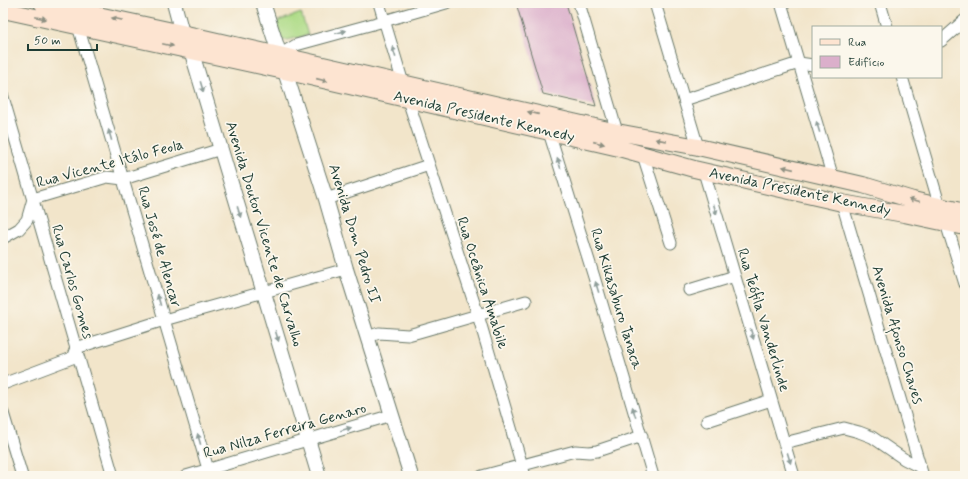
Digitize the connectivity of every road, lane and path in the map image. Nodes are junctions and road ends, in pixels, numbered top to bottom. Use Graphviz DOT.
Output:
graph roads {
  1 [pos="42,3"];
  2 [pos="174,3"];
  3 [pos="263,3"];
  4 [pos="379,3"];
  5 [pos="446,3"];
  6 [pos="579,3"];
  7 [pos="655,3"];
  8 [pos="781,3"];
  9 [pos="880,3"];
  10 [pos="72,6"];
  11 [pos="3,10"];
  12 [pos="965,20"];
  13 [pos="384,21"];
  14 [pos="78,26"];
  15 [pos="887,26"];
  16 [pos="182,33"];
  17 [pos="942,40"];
  18 [pos="191,50"];
  19 [pos="279,55"];
  20 [pos="799,63"];
  21 [pos="812,65"];
  22 [pos="284,71"];
  23 [pos="902,78"];
  24 [pos="403,83"];
  25 [pos="3,97"];
  26 [pos="408,100"];
  27 [pos="684,100"];
  28 [pos="549,132"];
  29 [pos="617,132"];
  30 [pos="698,147"];
  31 [pos="220,149"];
  32 [pos="643,155"];
  33 [pos="765,163"];
  34 [pos="429,165"];
  35 [pos="704,172"];
  36 [pos="123,178"];
  37 [pos="833,178"];
  38 [pos="756,183"];
  39 [pos="33,199"];
  40 [pos="326,199"];
  41 [pos="842,203"];
  42 [pos="940,207"];
  43 [pos="965,212"];
  44 [pos="946,223"];
  45 [pos="965,227"];
  46 [pos="3,238"];
  47 [pos="670,243"];
  48 [pos="346,269"];
  49 [pos="735,276"];
  50 [pos="965,284"];
  51 [pos="689,290"];
  52 [pos="264,292"];
  53 [pos="526,301"];
  54 [pos="478,315"];
  55 [pos="164,320"];
  56 [pos="368,337"];
  57 [pos="76,348"];
  58 [pos="3,384"];
  59 [pos="771,400"];
  60 [pos="3,413"];
  61 [pos="392,415"];
  62 [pos="707,421"];
  63 [pos="642,436"];
  64 [pos="308,440"];
  65 [pos="784,443"];
  66 [pos="523,471"];
  67 [pos="922,471"];
  68 [pos="209,473"];
  69 [pos="22,476"];
  70 [pos="113,476"];
  71 [pos="186,476"];
  72 [pos="319,476"];
  73 [pos="411,476"];
  74 [pos="482,476"];
  75 [pos="653,476"];
  76 [pos="794,476"];
  1 -- 10 [label="main road, Avenida Presidente Kennedy"];
  2 -- 16 [label="street, Avenida Doutor Vicente de Carvalho"];
  3 -- 19 [label="street, Avenida Dom Pedro II"];
  4 -- 13 [label="street"];
  5 -- 13 [label="street"];
  6 -- 29 [label="street"];
  7 -- 27 [label="street"];
  8 -- 20 [label="street"];
  9 -- 15 [label="street"];
  16 -- 10 [label="main road, Avenida Presidente Kennedy, one-way"];
  11 -- 14 [label="main road, Avenida Presidente Kennedy, one-way"];
  12 -- 17 [label="street"];
  19 -- 13 [label="street, one-way"];
  24 -- 13 [label="street, one-way"];
  14 -- 18 [label="main road, Avenida Presidente Kennedy, one-way"];
  36 -- 14 [label="street, Rua José de Alencar, one-way"];
  16 -- 18 [label="street, Avenida Doutor Vicente de Carvalho"];
  16 -- 19 [label="main road, Avenida Presidente Kennedy"];
  18 -- 22 [label="main road, Avenida Presidente Kennedy"];
  18 -- 31 [label="street, Avenida Doutor Vicente de Carvalho, one-way"];
  19 -- 22 [label="street, Avenida Dom Pedro II"];
  19 -- 24 [label="main road, Avenida Presidente Kennedy"];
  20 -- 21 [label="street"];
  20 -- 27 [label="street"];
  37 -- 20 [label="street, one-way"];
  22 -- 26 [label="main road, Avenida Presidente Kennedy, one-way"];
  22 -- 40 [label="street, Avenida Dom Pedro II"];
  23 -- 42 [label="street"];
  29 -- 24 [label="main road, Avenida Presidente Kennedy, one-way"];
  25 -- 39 [label="street, Rua Carlos Gomes"];
  26 -- 28 [label="main road, Avenida Presidente Kennedy"];
  26 -- 34 [label="street, Rua Oceânica Amabile"];
  27 -- 30 [label="street"];
  28 -- 32 [label="main road, Avenida Presidente Kennedy, one-way"];
  63 -- 28 [label="street, Rua Kikasaburo Tanaca, one-way"];
  30 -- 29 [label="main road, Avenida Presidente Kennedy, one-way"];
  30 -- 33 [label="main road, Avenida Presidente Kennedy"];
  31 -- 36 [label="street, Rua Vicente Itálo Feola"];
  31 -- 52 [label="street, Avenida Doutor Vicente de Carvalho, one-way"];
  32 -- 35 [label="main road, Avenida Presidente Kennedy"];
  32 -- 47 [label="street"];
  33 -- 35 [label="main road"];
  37 -- 33 [label="main road, Avenida Presidente Kennedy, one-way"];
  34 -- 40 [label="street"];
  34 -- 54 [label="street, Rua Oceânica Amabile"];
  35 -- 38 [label="main road, Avenida Presidente Kennedy"];
  35 -- 49 [label="street, Rua Teófila Vanderlinde, one-way"];
  36 -- 39 [label="street, Rua Vicente Itálo Feola"];
  55 -- 36 [label="street, Rua José de Alencar, one-way"];
  37 -- 38 [label="main road"];
  42 -- 37 [label="main road, Avenida Presidente Kennedy, one-way"];
  38 -- 41 [label="main road, Avenida Presidente Kennedy"];
  39 -- 46 [label="street, Rua Vicente Itálo Feola"];
  39 -- 57 [label="street, Rua Carlos Gomes"];
  40 -- 48 [label="street, Avenida Dom Pedro II"];
  41 -- 44 [label="main road, Avenida Presidente Kennedy"];
  41 -- 67 [label="street, Avenida Afonso Chaves"];
  42 -- 43 [label="main road, Avenida Presidente Kennedy"];
  44 -- 45 [label="main road, Avenida Presidente Kennedy"];
  44 -- 50 [label="street"];
  48 -- 52 [label="street"];
  48 -- 56 [label="street, Avenida Dom Pedro II"];
  49 -- 51 [label="street"];
  49 -- 59 [label="street, Rua Teófila Vanderlinde, one-way"];
  52 -- 55 [label="street"];
  52 -- 64 [label="street, Avenida Doutor Vicente de Carvalho, one-way"];
  53 -- 54 [label="street"];
  54 -- 56 [label="street"];
  54 -- 66 [label="street, Rua Oceânica Amabile"];
  55 -- 57 [label="street"];
  68 -- 55 [label="street, Rua José de Alencar, one-way"];
  56 -- 61 [label="street, Avenida Dom Pedro II"];
  57 -- 58 [label="street"];
  57 -- 70 [label="street, Rua Carlos Gomes"];
  59 -- 62 [label="street"];
  59 -- 65 [label="street, Rua Teófila Vanderlinde"];
  60 -- 69 [label="street"];
  64 -- 61 [label="street, Rua Nilza Ferreira Genaro, one-way"];
  61 -- 73 [label="street, Avenida Dom Pedro II"];
  63 -- 66 [label="street"];
  63 -- 75 [label="street, Rua Kikasaburo Tanaca"];
  64 -- 68 [label="street, Rua Nilza Ferreira Genaro"];
  64 -- 72 [label="street, Avenida Doutor Vicente de Carvalho"];
  65 -- 67 [label="street"];
  65 -- 76 [label="street, Rua Teófila Vanderlinde, one-way"];
  66 -- 74 [label="street"];
  68 -- 71 [label="street, Rua Nilza Ferreira Genaro"];
}
